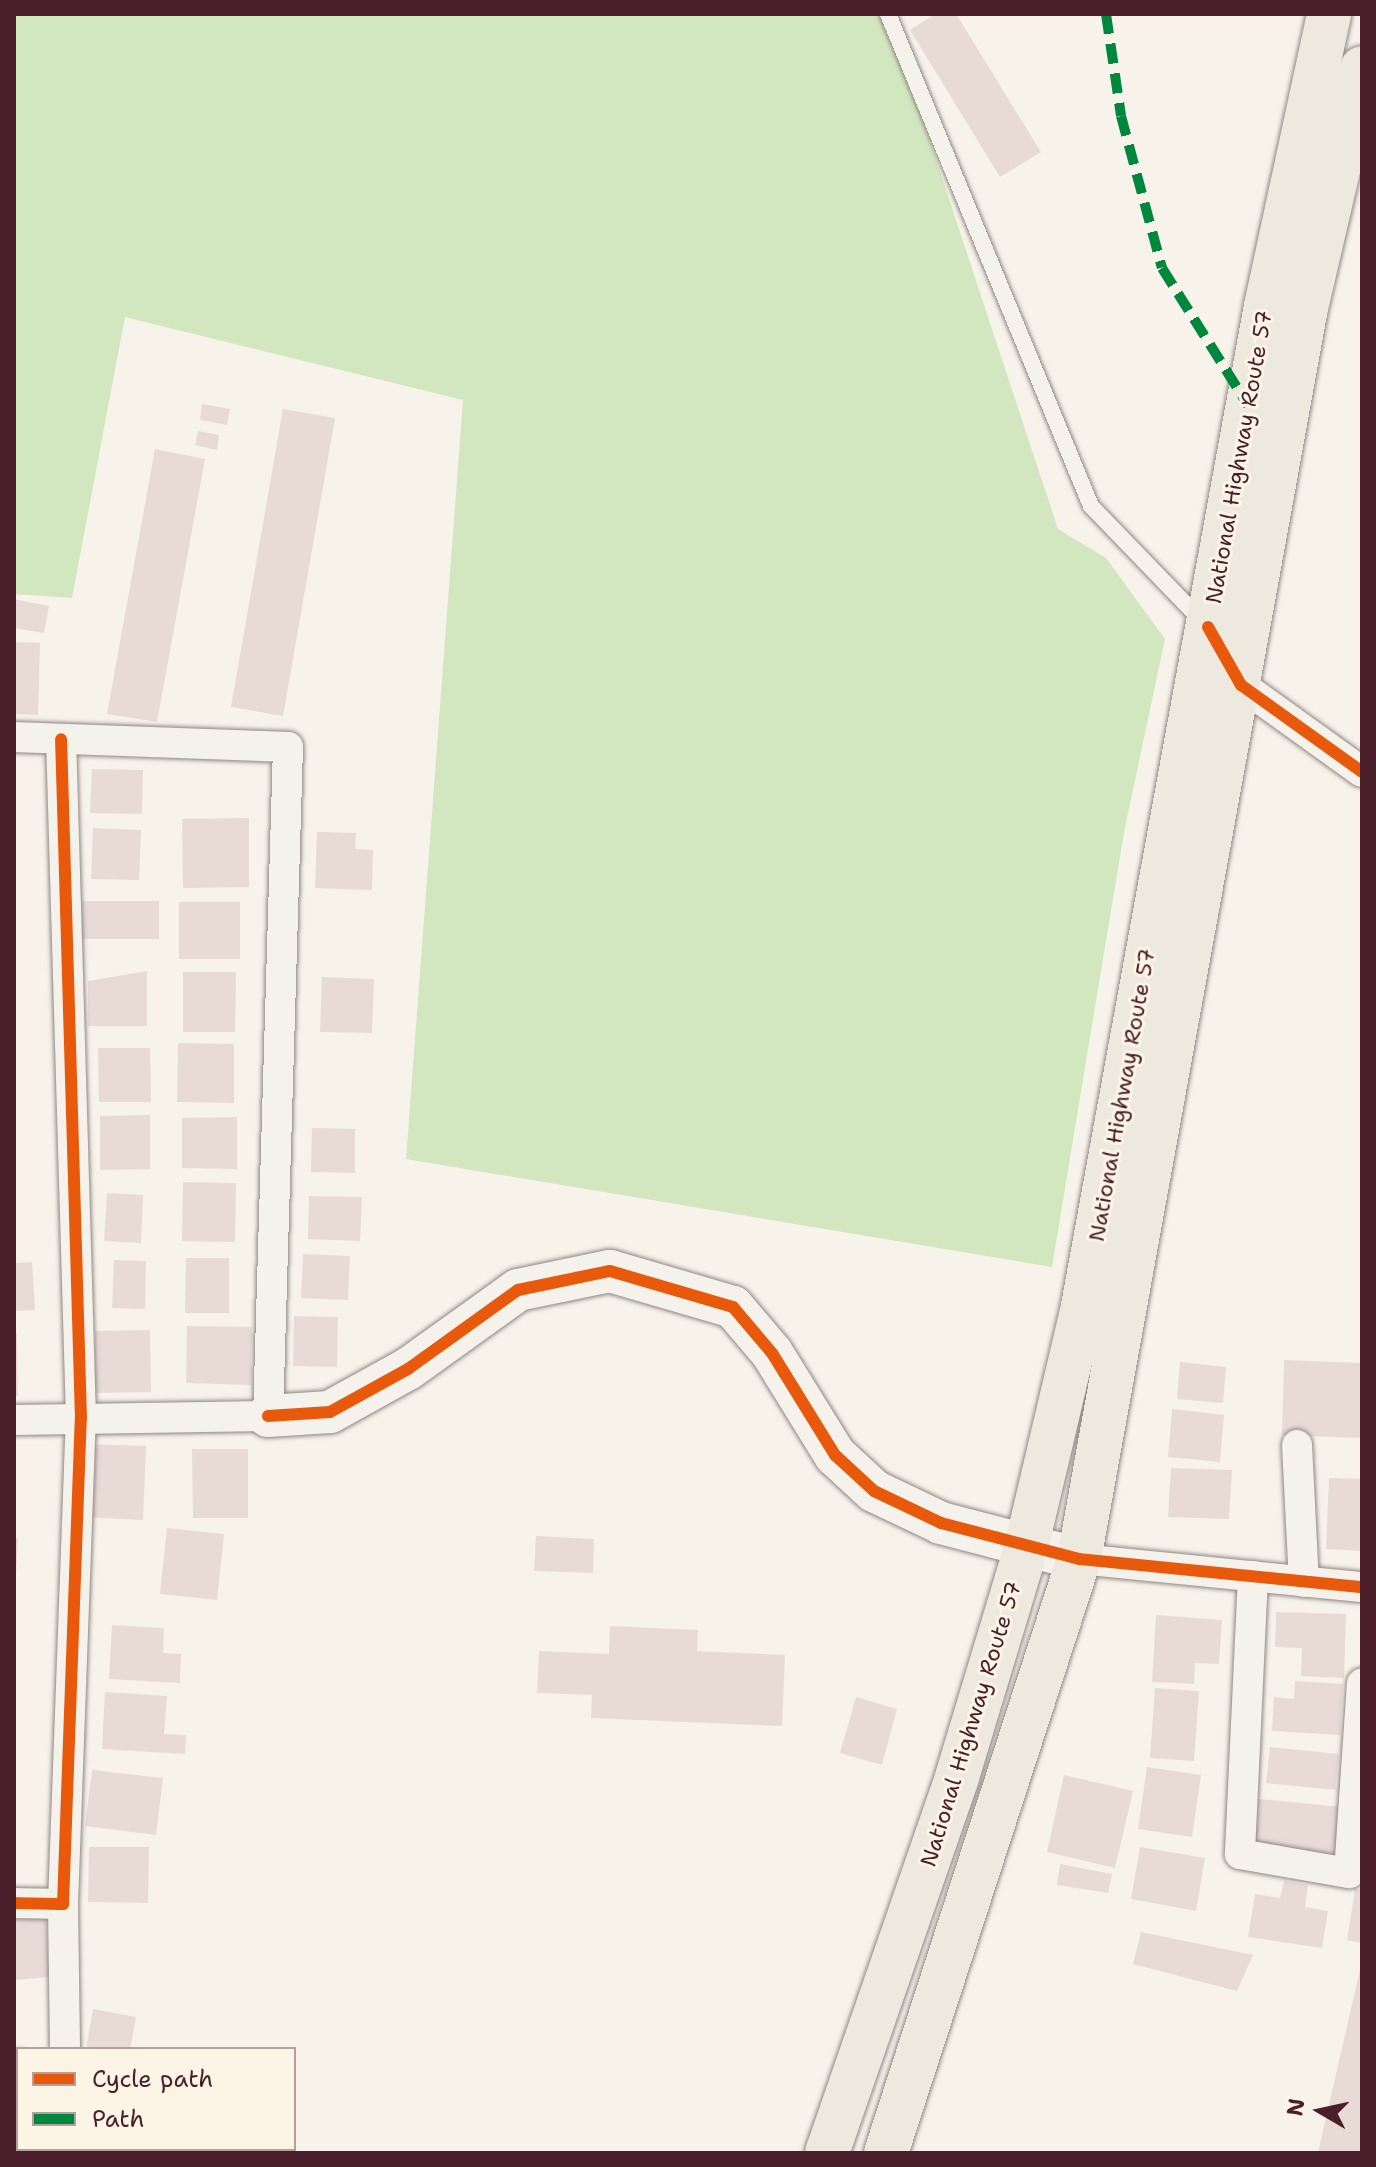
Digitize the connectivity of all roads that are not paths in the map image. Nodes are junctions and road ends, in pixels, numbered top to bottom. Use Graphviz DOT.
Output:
graph roads {
  1 [pos="888,14"];
  2 [pos="1329,14"];
  3 [pos="1362,68"];
  4 [pos="1208,627"];
  5 [pos="1241,685"];
  6 [pos="14,737"];
  7 [pos="61,739"];
  8 [pos="1362,772"];
  9 [pos="268,1416"];
  10 [pos="81,1419"];
  11 [pos="14,1420"];
  12 [pos="1297,1445"];
  13 [pos="1026,1548"];
  14 [pos="1079,1559"];
  15 [pos="1253,1576"];
  16 [pos="1304,1582"];
  17 [pos="1362,1587"];
  18 [pos="1362,1683"];
  19 [pos="14,1903"];
  20 [pos="63,1904"];
  21 [pos="65,2047"];
  22 [pos="827,2153"];
  23 [pos="886,2153"];
  1 -- 4 [label="lane"];
  2 -- 4 [label="highway, National Highway Route 57"];
  3 -- 5 [label="highway, National Highway Route 57"];
  4 -- 5 [label="street"];
  4 -- 13 [label="highway, National Highway Route 57"];
  5 -- 8 [label="street"];
  5 -- 14 [label="highway, National Highway Route 57"];
  6 -- 7 [label="street"];
  7 -- 9 [label="street"];
  7 -- 10 [label="street"];
  9 -- 10 [label="street"];
  9 -- 13 [label="street"];
  10 -- 11 [label="street"];
  10 -- 20 [label="street"];
  12 -- 16 [label="street"];
  13 -- 14 [label="street"];
  13 -- 22 [label="highway, National Highway Route 57"];
  14 -- 15 [label="street"];
  14 -- 23 [label="highway, National Highway Route 57"];
  15 -- 16 [label="street"];
  15 -- 18 [label="street"];
  16 -- 17 [label="street"];
  19 -- 20 [label="street"];
  20 -- 21 [label="street"];
}
